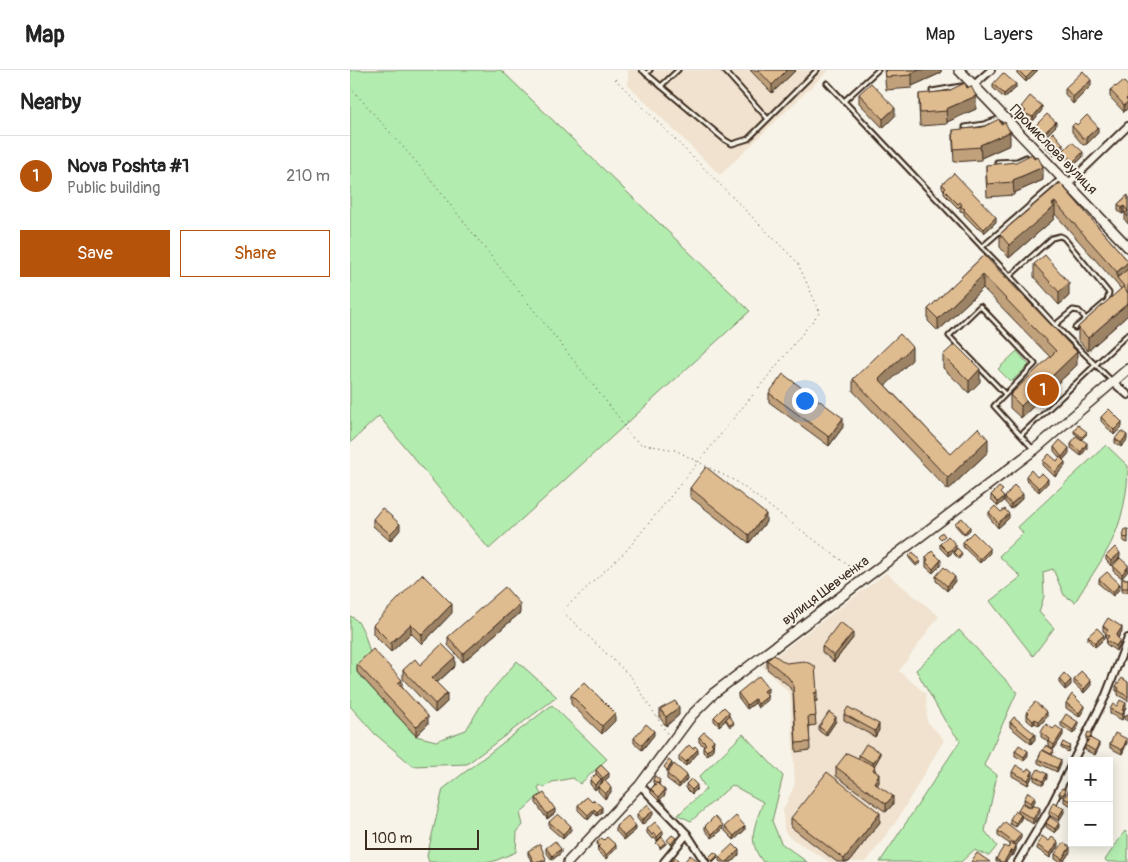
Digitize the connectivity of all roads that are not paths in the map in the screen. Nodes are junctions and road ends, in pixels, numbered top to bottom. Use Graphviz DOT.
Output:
graph roads {
  1 [pos="642,70"];
  2 [pos="650,70"];
  3 [pos="678,70"];
  4 [pos="724,70"];
  5 [pos="818,70"];
  6 [pos="878,70"];
  7 [pos="960,70"];
  8 [pos="991,70"];
  9 [pos="646,74"];
  10 [pos="827,83"];
  11 [pos="972,83"];
  12 [pos="661,86"];
  13 [pos="932,91"];
  14 [pos="844,101"];
  15 [pos="1004,117"];
  16 [pos="768,119"];
  17 [pos="1128,126"];
  18 [pos="965,127"];
  19 [pos="1039,153"];
  20 [pos="997,162"];
  21 [pos="1065,181"];
  22 [pos="1128,246"];
  23 [pos="982,247"];
  24 [pos="1010,276"];
  25 [pos="1086,319"];
  26 [pos="1055,324"];
  27 [pos="1076,328"];
  28 [pos="1128,334"];
  29 [pos="1094,364"];
  30 [pos="1128,369"];
  31 [pos="1114,383"];
  32 [pos="1005,394"];
  33 [pos="1128,395"];
  34 [pos="1022,434"];
  35 [pos="1034,450"];
  36 [pos="1128,638"];
  37 [pos="1076,757"];
  38 [pos="1068,772"];
  39 [pos="640,785"];
  40 [pos="687,834"];
  41 [pos="568,862"];
  42 [pos="664,862"];
  43 [pos="705,862"];
  44 [pos="1018,862"];
  1 -- 9 [label="lane"];
  2 -- 9 [label="lane"];
  3 -- 12 [label="lane"];
  4 -- 16 [label="lane"];
  5 -- 16 [label="lane"];
  6 -- 14 [label="lane"];
  7 -- 11 [label="street, Промислова вулиця"];
  8 -- 11 [label="street"];
  9 -- 12 [label="lane"];
  10 -- 14 [label="lane"];
  11 -- 13 [label="lane"];
  11 -- 15 [label="street, Промислова вулиця"];
  12 -- 16 [label="lane"];
  14 -- 23 [label="lane"];
  15 -- 18 [label="lane"];
  15 -- 19 [label="street, Промислова вулиця"];
  17 -- 21 [label="street"];
  19 -- 20 [label="lane"];
  19 -- 21 [label="street, Промислова вулиця"];
  21 -- 22 [label="street, Промислова вулиця"];
  21 -- 23 [label="lane"];
  23 -- 24 [label="lane"];
  24 -- 25 [label="lane"];
  24 -- 26 [label="lane"];
  25 -- 26 [label="lane"];
  25 -- 27 [label="lane"];
  26 -- 29 [label="lane"];
  28 -- 29 [label="lane"];
  29 -- 31 [label="lane"];
  29 -- 34 [label="lane"];
  30 -- 31 [label="street, вулиця Шевченка"];
  31 -- 33 [label="street"];
  31 -- 35 [label="street, вулиця Шевченка"];
  32 -- 32 [label="lane"];
  32 -- 34 [label="lane"];
  34 -- 35 [label="lane"];
  35 -- 39 [label="street, вулиця Шевченка"];
  36 -- 37 [label="street"];
  38 -- 44 [label="street"];
  39 -- 40 [label="street"];
  39 -- 41 [label="street, вулиця Шевченка"];
  40 -- 42 [label="street"];
  40 -- 43 [label="street"];
}
